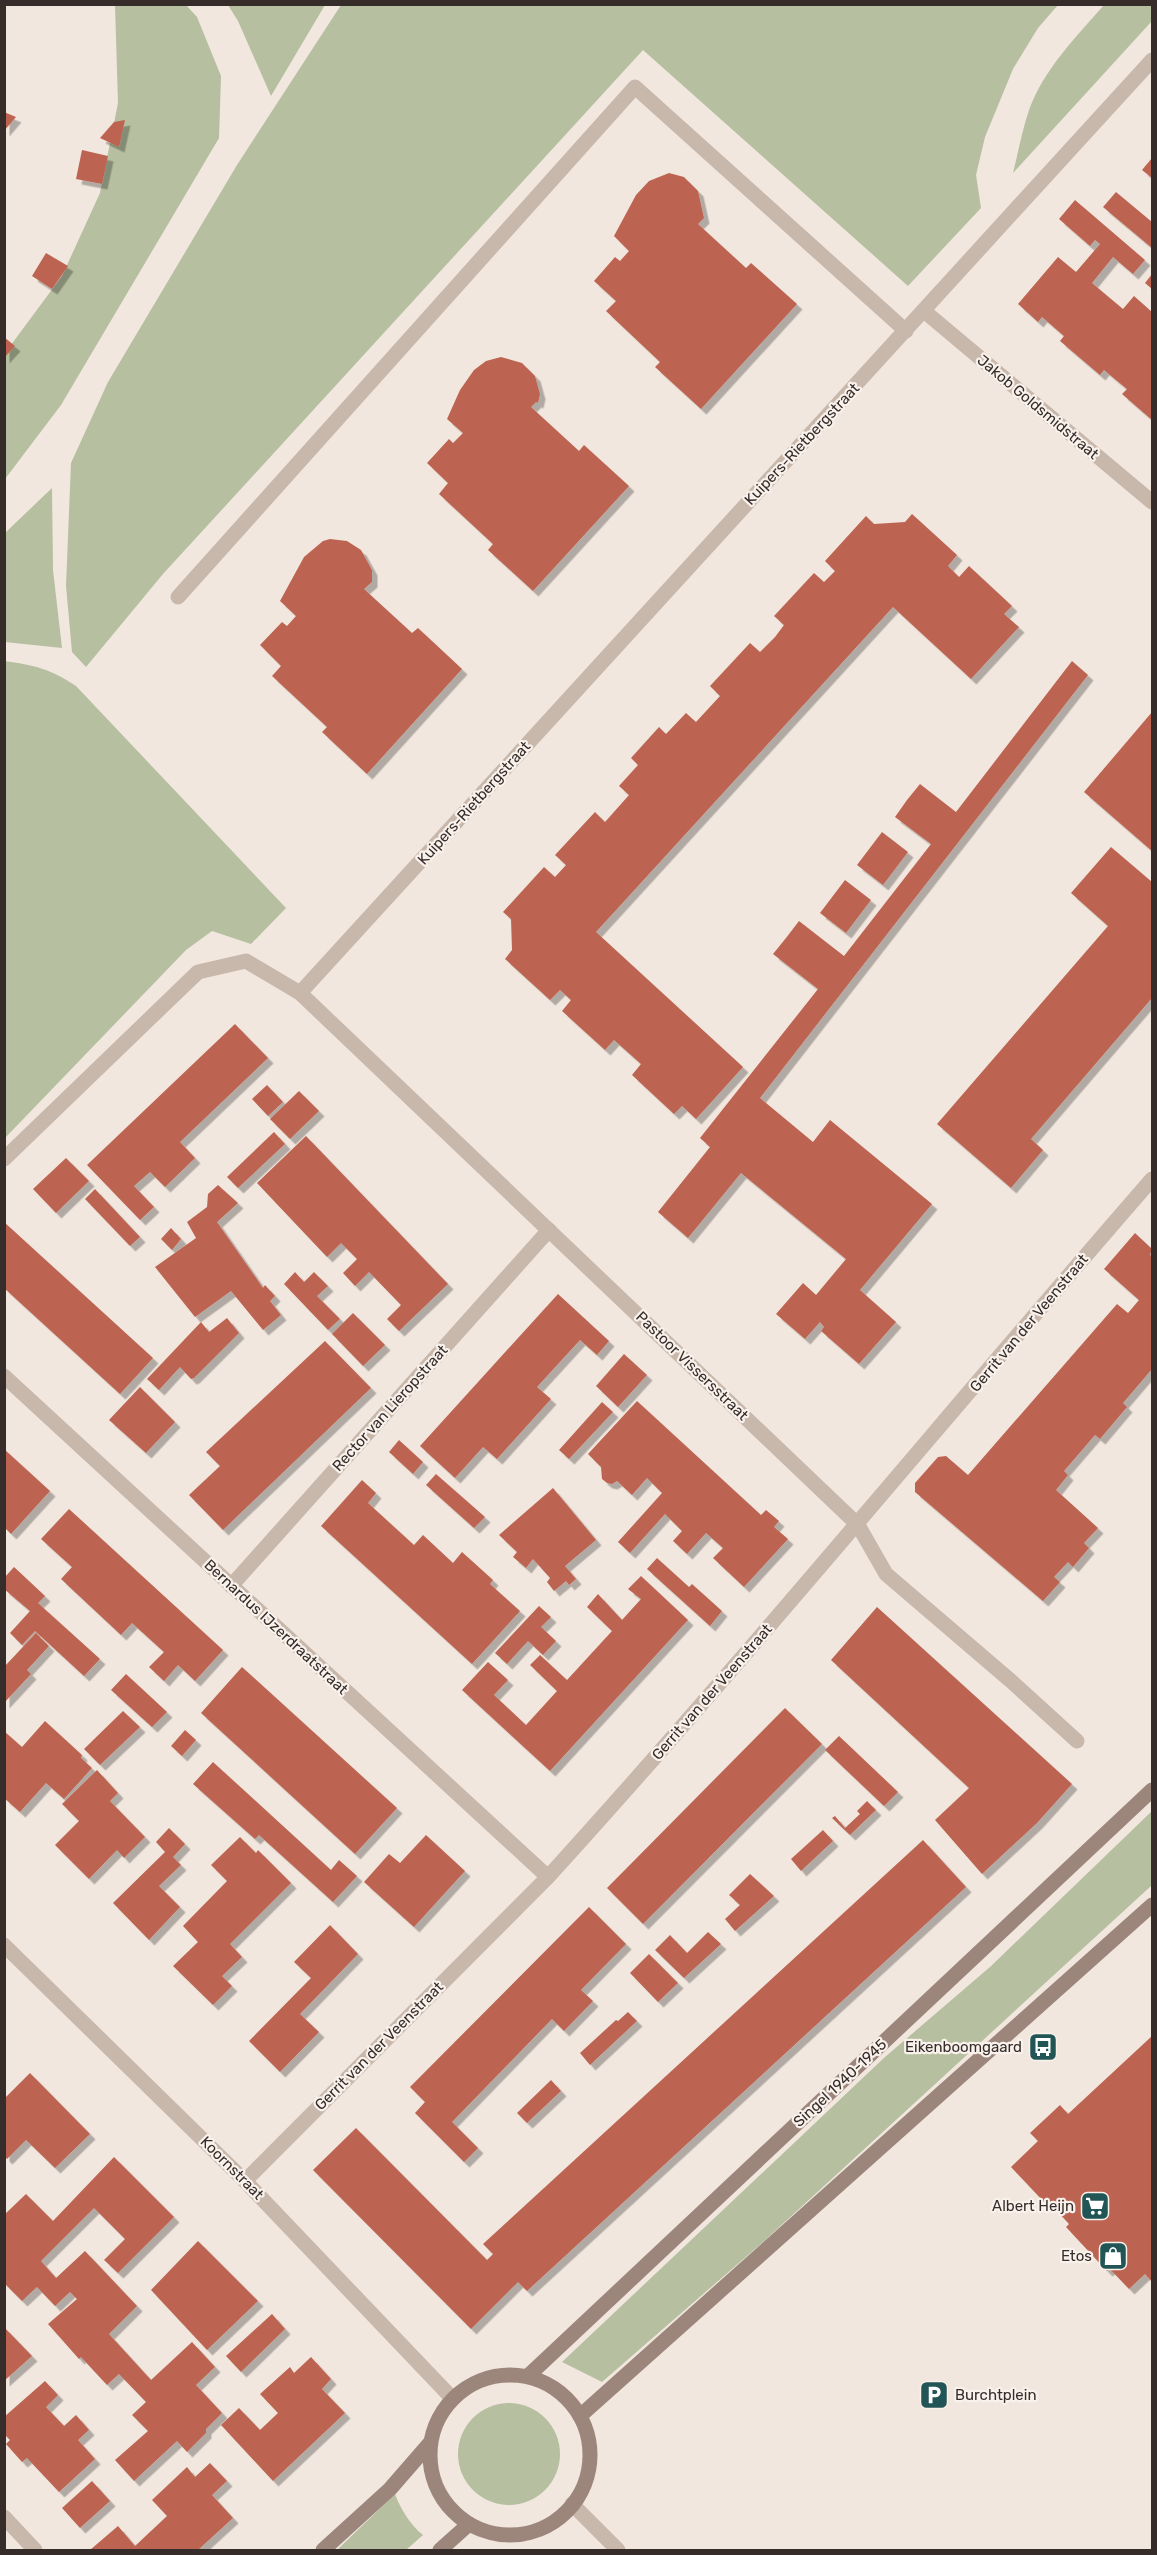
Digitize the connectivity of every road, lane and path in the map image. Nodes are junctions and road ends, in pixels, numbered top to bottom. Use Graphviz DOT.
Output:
graph roads {
  1 [pos="1152,60"];
  2 [pos="924,311"];
  3 [pos="906,331"];
  4 [pos="1152,502"];
  5 [pos="178,597"];
  6 [pos="300,993"];
  7 [pos="4,1159"];
  8 [pos="1152,1179"];
  9 [pos="549,1230"];
  10 [pos="4,1376"];
  11 [pos="858,1525"];
  12 [pos="231,1586"];
  13 [pos="1077,1741"];
  14 [pos="1152,1790"];
  15 [pos="548,1877"];
  16 [pos="1152,1905"];
  17 [pos="4,1945"];
  18 [pos="245,2181"];
  19 [pos="528,2376"];
  20 [pos="453,2398"];
  21 [pos="580,2416"];
  22 [pos="430,2443"];
  23 [pos="573,2504"];
  24 [pos="4,2517"];
  25 [pos="469,2524"];
  26 [pos="35,2550"];
  27 [pos="323,2550"];
  28 [pos="440,2550"];
  29 [pos="618,2550"];
  1 -- 2 [label="street, Kuipers-Rietbergstraat"];
  2 -- 3 [label="street, Kuipers-Rietbergstraat"];
  2 -- 4 [label="street, Jakob Goldsmidstraat"];
  3 -- 5 [label="street"];
  3 -- 6 [label="street, Kuipers-Rietbergstraat"];
  6 -- 7 [label="street"];
  6 -- 9 [label="street, Pastoor Vissersstraat"];
  8 -- 11 [label="street, Gerrit van der Veenstraat"];
  9 -- 11 [label="street, Pastoor Vissersstraat"];
  9 -- 12 [label="street, Rector van Lieropstraat"];
  10 -- 12 [label="street, Bernardus IJzerdraatstraat"];
  11 -- 13 [label="street, Pastoor Vissersstraat"];
  11 -- 15 [label="street, Gerrit van der Veenstraat"];
  12 -- 15 [label="street, Bernardus IJzerdraatstraat"];
  14 -- 19 [label="main road, Singel 1940-1945"];
  15 -- 18 [label="street, Gerrit van der Veenstraat"];
  16 -- 21 [label="main road"];
  17 -- 18 [label="street, Koornstraat"];
  18 -- 20 [label="street, Koornstraat"];
  19 -- 20 [label="main road"];
  19 -- 21 [label="main road"];
  20 -- 22 [label="main road"];
  21 -- 23 [label="main road"];
  22 -- 25 [label="main road"];
  22 -- 27 [label="main road"];
  23 -- 25 [label="main road"];
  23 -- 29 [label="street"];
  24 -- 26 [label="street"];
  25 -- 28 [label="main road"];
}
